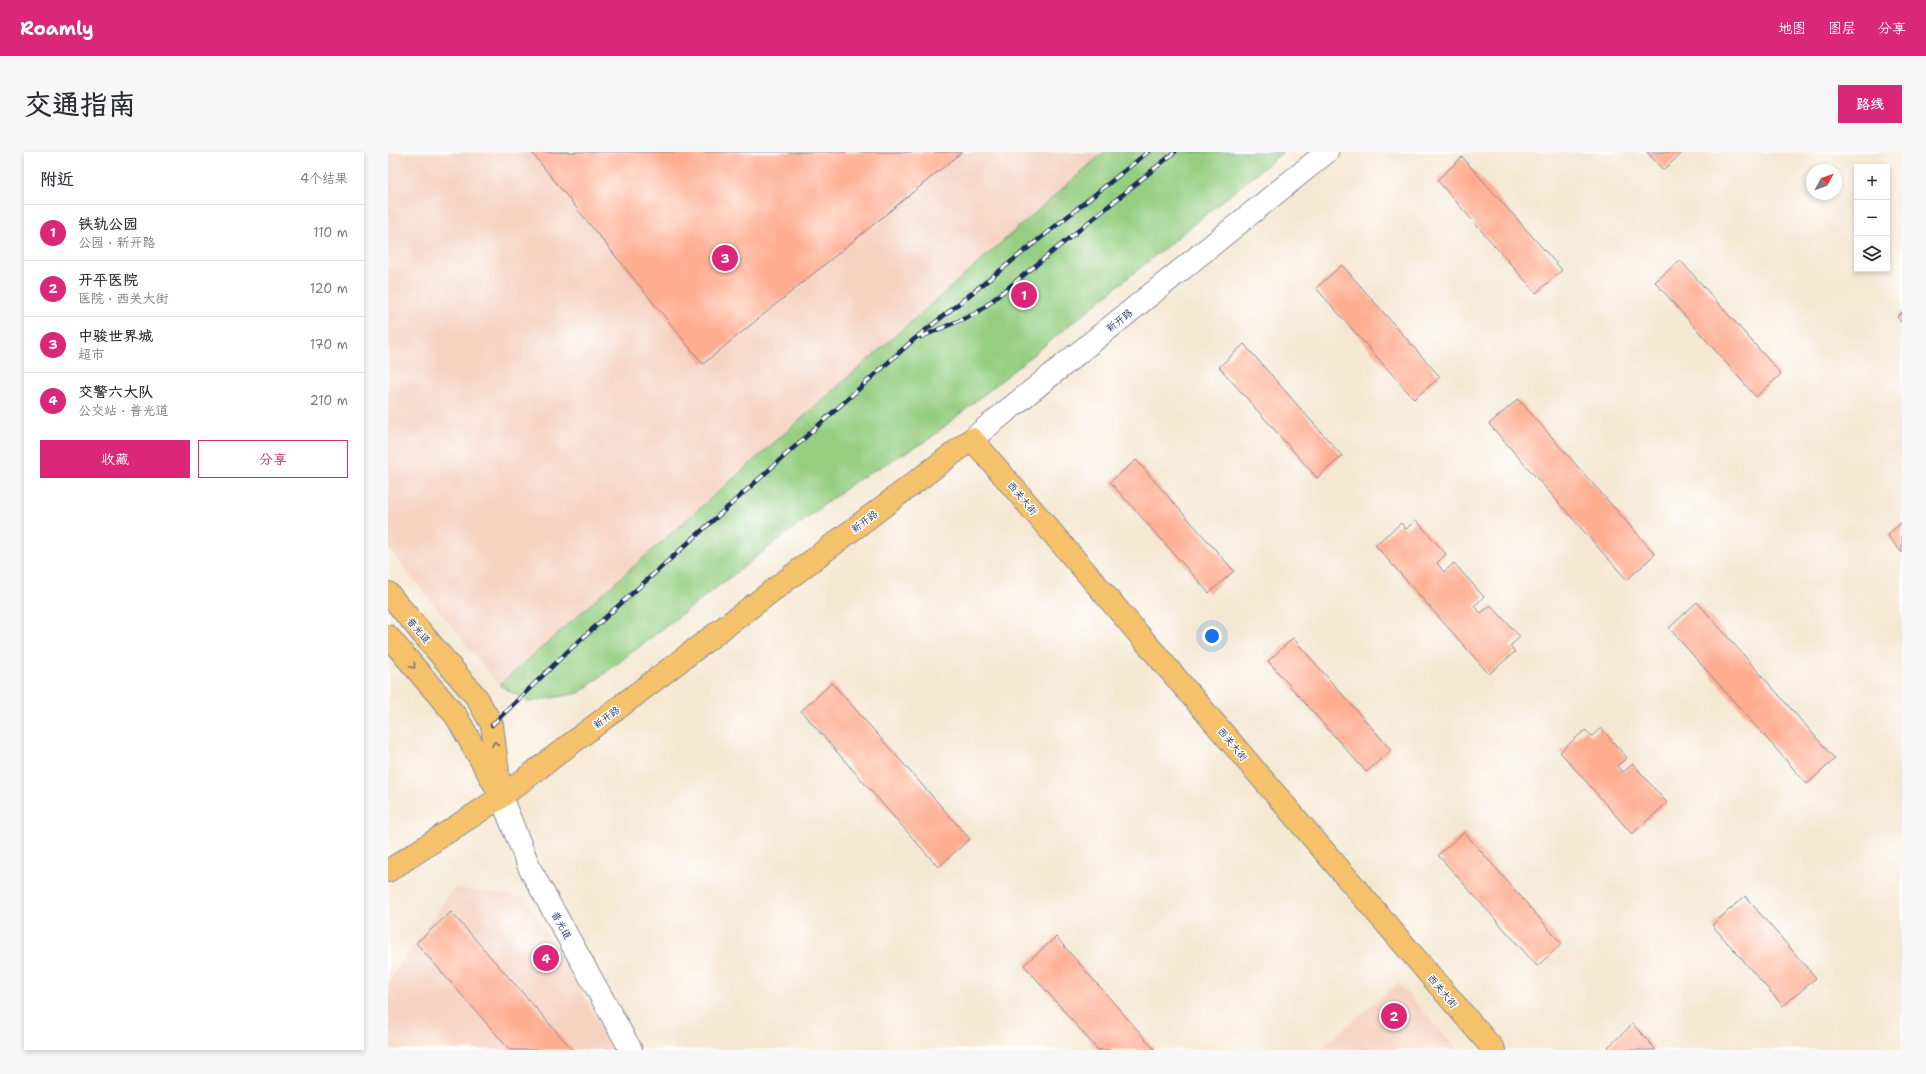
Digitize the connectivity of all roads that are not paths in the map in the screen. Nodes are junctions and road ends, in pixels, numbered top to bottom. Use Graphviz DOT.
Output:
graph roads {
  1 [pos="1327,152"];
  2 [pos="972,439"];
  3 [pos="388,593"];
  4 [pos="388,636"];
  5 [pos="501,797"];
  6 [pos="388,871"];
  7 [pos="631,1050"];
  8 [pos="1494,1050"];
  1 -- 2 [label="street, 新开路"];
  2 -- 5 [label="main road, 新开路"];
  2 -- 8 [label="main road, 西关大街"];
  5 -- 3 [label="main road, 普光道, one-way"];
  4 -- 5 [label="main road, 普光道, one-way"];
  5 -- 6 [label="main road, 新开路"];
  5 -- 7 [label="street, 普光道"];
}
